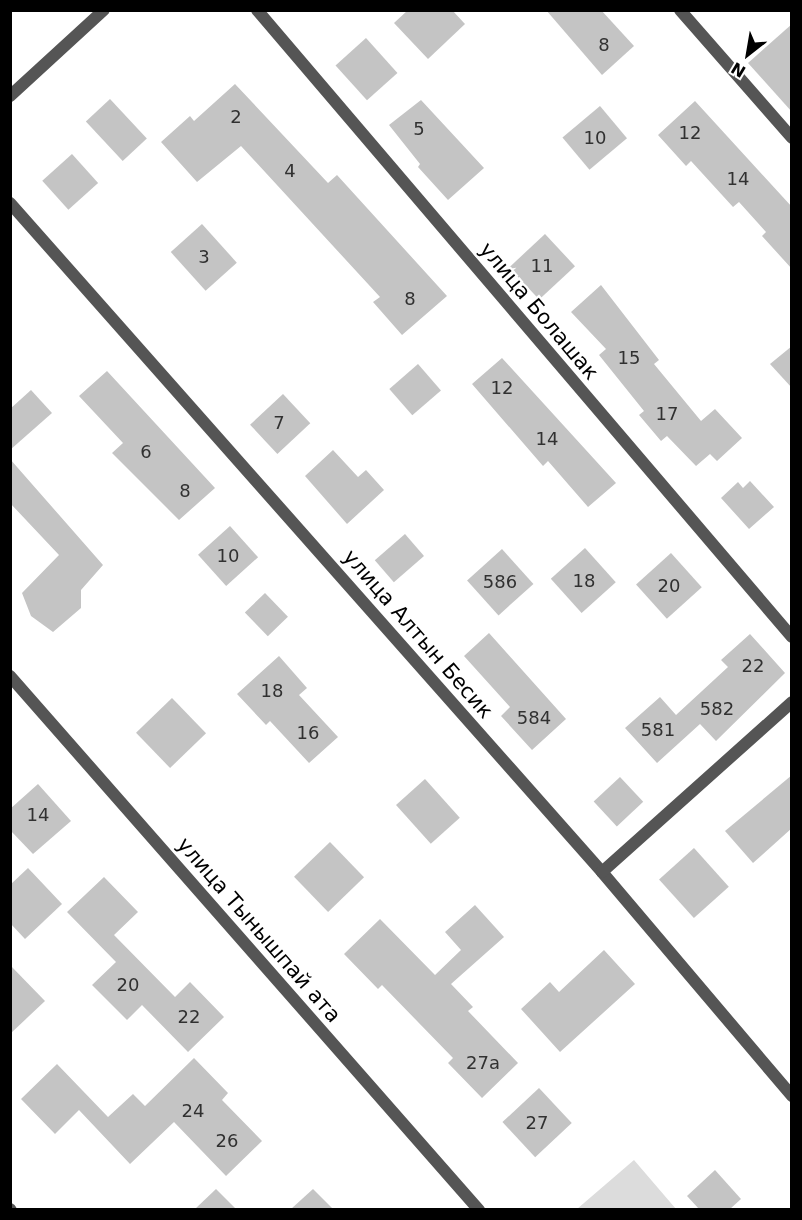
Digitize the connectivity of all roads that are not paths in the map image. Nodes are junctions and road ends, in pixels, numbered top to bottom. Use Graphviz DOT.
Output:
graph roads {
  1 [pos="104,10"];
  2 [pos="257,10"];
  3 [pos="680,10"];
  4 [pos="10,96"];
  5 [pos="792,138"];
  6 [pos="10,203"];
  7 [pos="792,637"];
  8 [pos="10,676"];
  9 [pos="792,702"];
  10 [pos="602,872"];
  11 [pos="792,1096"];
  12 [pos="479,1209"];
  1 -- 4 [label="street"];
  2 -- 7 [label="street, улица Болашак"];
  3 -- 5 [label="street"];
  6 -- 10 [label="street, улица Алтын Бесик"];
  8 -- 12 [label="street, улица Тынышпай ата"];
  9 -- 10 [label="street"];
  10 -- 11 [label="street, улица Алтын Бесик"];
}
